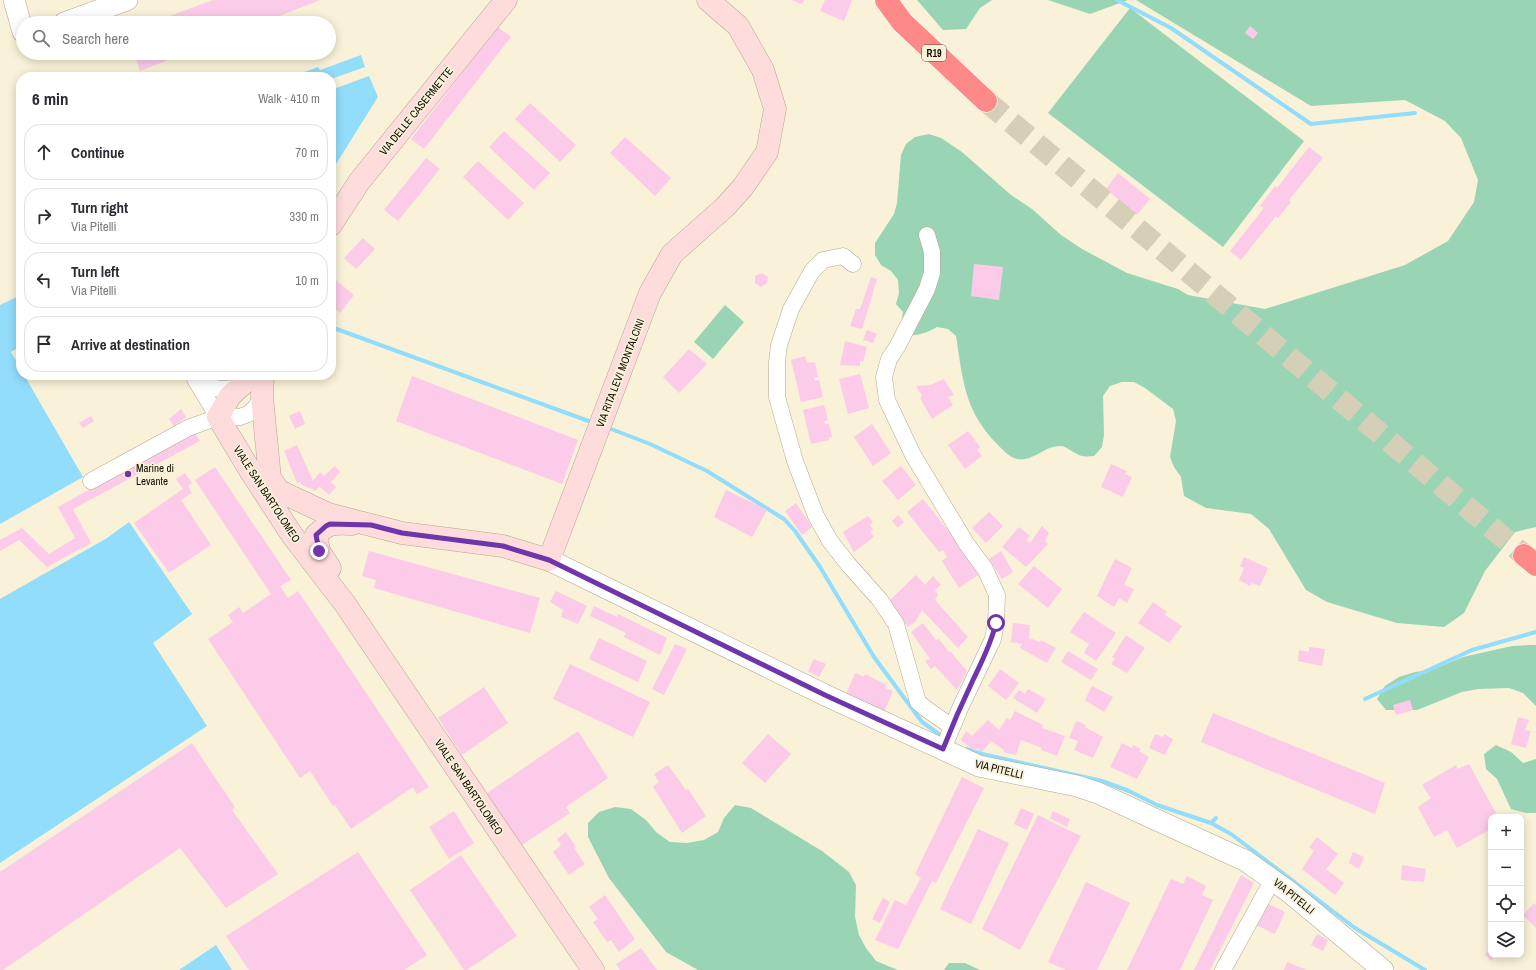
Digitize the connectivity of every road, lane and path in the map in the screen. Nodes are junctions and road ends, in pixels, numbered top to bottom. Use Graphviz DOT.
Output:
graph roads {
  1 [pos="14,0"];
  2 [pos="127,0"];
  3 [pos="506,0"];
  4 [pos="708,0"];
  5 [pos="886,0"];
  6 [pos="18,16"];
  7 [pos="83,16"];
  8 [pos="986,101"];
  9 [pos="336,217"];
  10 [pos="927,235"];
  11 [pos="853,264"];
  12 [pos="196,380"];
  13 [pos="197,380"];
  14 [pos="246,380"];
  15 [pos="263,380"];
  16 [pos="262,397"];
  17 [pos="218,417"];
  18 [pos="92,480"];
  19 [pos="371,525"];
  20 [pos="319,551"];
  21 [pos="549,560"];
  22 [pos="345,604"];
  23 [pos="947,739"];
  24 [pos="1273,879"];
  25 [pos="593,970"];
  26 [pos="1222,970"];
  27 [pos="1383,970"];
  1 -- 6 [label="street"];
  2 -- 7 [label="street"];
  3 -- 9 [label="main road, VIA DELLE CASERMETTE"];
  4 -- 21 [label="main road, VIA RITA LEVI MONTALCINI"];
  5 -- 8 [label="highway, R19"];
  10 -- 23 [label="street"];
  11 -- 23 [label="street"];
  12 -- 17 [label="street, VIALE SAN BARTOLOMEO"];
  13 -- 14 [label="street, VIALE SAN BARTOLOMEO"];
  14 -- 17 [label="main road"];
  15 -- 16 [label="main road"];
  16 -- 17 [label="street"];
  16 -- 19 [label="main road, VIA PITELLI"];
  17 -- 18 [label="street"];
  17 -- 22 [label="main road, VIALE SAN BARTOLOMEO"];
  19 -- 20 [label="main road, VIA PITELLI"];
  19 -- 21 [label="main road, VIA PITELLI"];
  20 -- 22 [label="main road, VIALE SAN BARTOLOMEO"];
  21 -- 23 [label="street, VIA PITELLI"];
  22 -- 25 [label="main road, VIALE SAN BARTOLOMEO"];
  23 -- 24 [label="street, VIA PITELLI"];
  24 -- 26 [label="street"];
  24 -- 27 [label="street, VIA PITELLI"];
}
